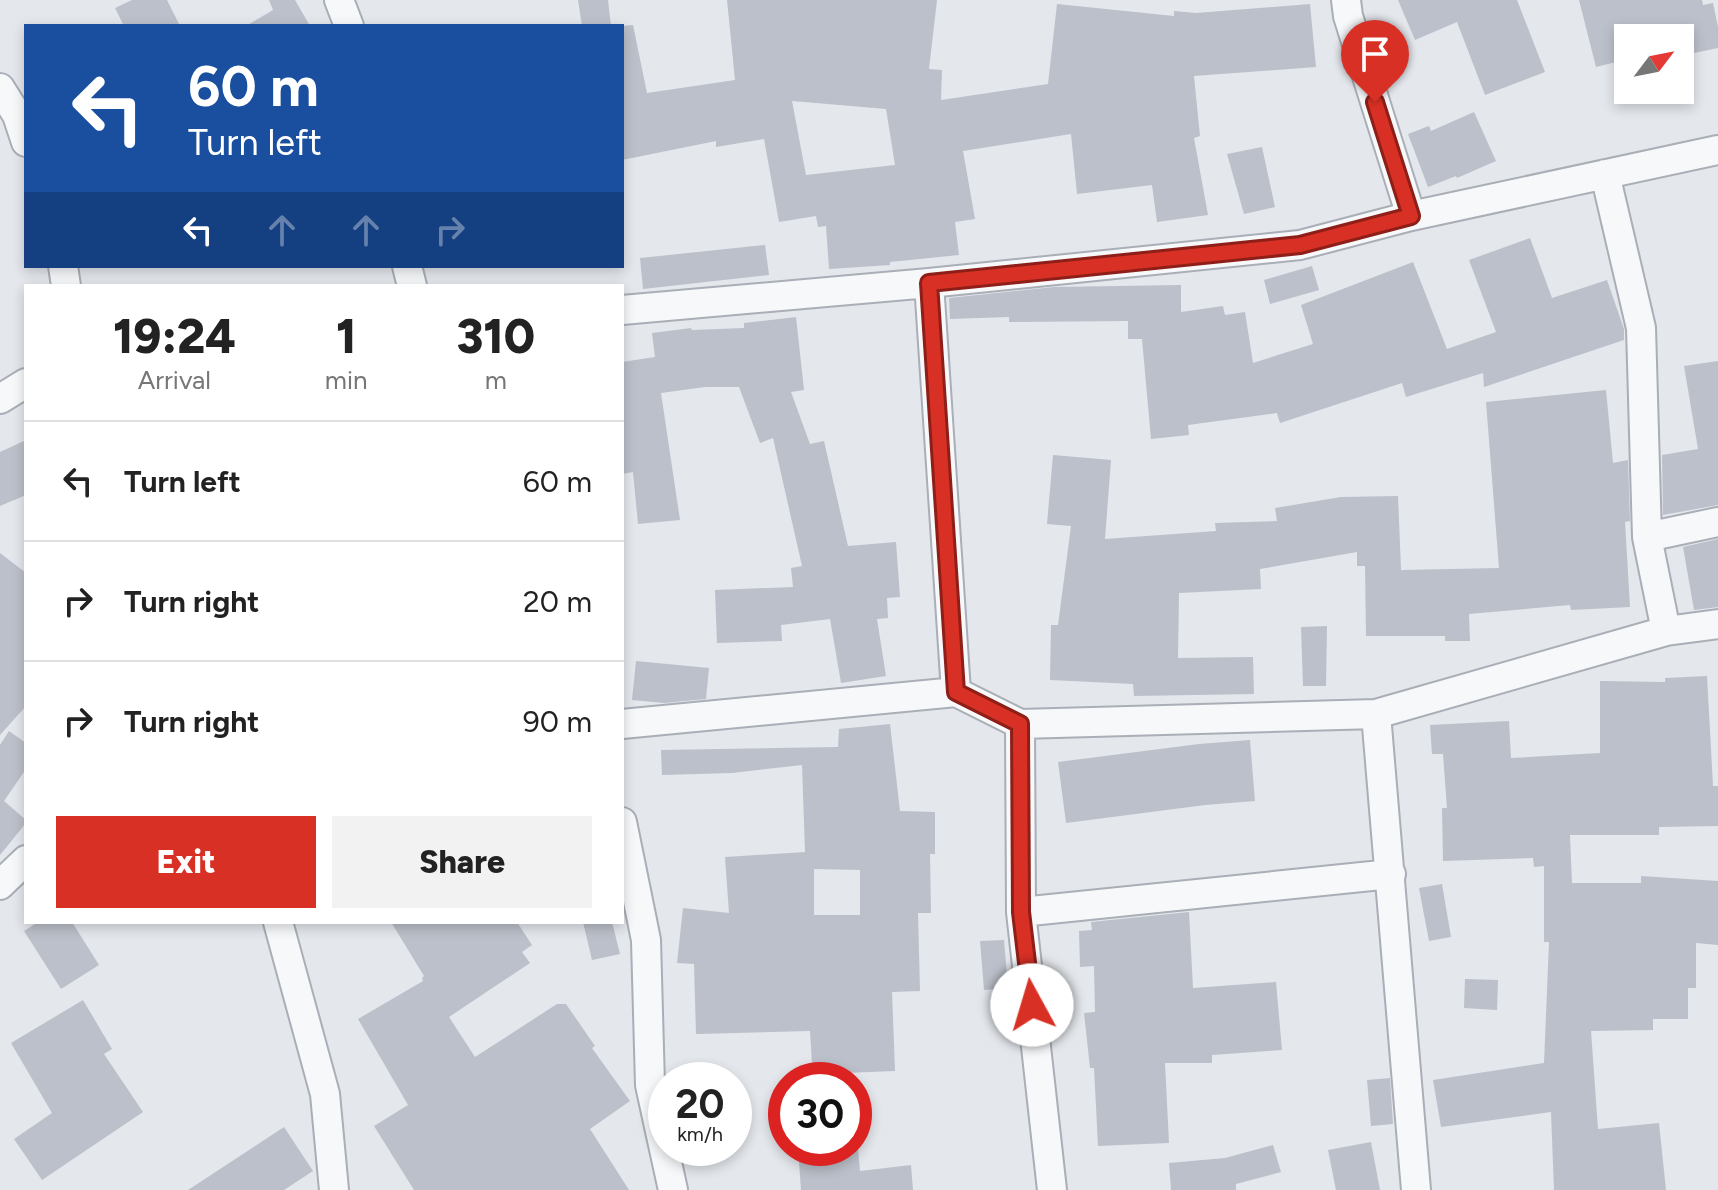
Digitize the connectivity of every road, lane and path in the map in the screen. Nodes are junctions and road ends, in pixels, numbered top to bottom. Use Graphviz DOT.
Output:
graph roads {
  1 [pos="339,0"];
  2 [pos="1346,0"];
  3 [pos="348,24"];
  4 [pos="0,88"];
  5 [pos="24,136"];
  6 [pos="1718,150"];
  7 [pos="1605,174"];
  8 [pos="1411,216"];
  9 [pos="929,283"];
  10 [pos="624,310"];
  11 [pos="24,384"];
  12 [pos="0,399"];
  13 [pos="1718,522"];
  14 [pos="1647,537"];
  15 [pos="1718,624"];
  16 [pos="1666,631"];
  17 [pos="956,692"];
  18 [pos="1376,714"];
  19 [pos="624,724"];
  20 [pos="1020,724"];
  21 [pos="624,832"];
  22 [pos="24,862"];
  23 [pos="1391,874"];
  24 [pos="0,885"];
  25 [pos="1021,912"];
  26 [pos="279,924"];
  27 [pos="334,1190"];
  28 [pos="673,1190"];
  29 [pos="1052,1190"];
  30 [pos="1416,1190"];
  1 -- 3 [label="street"];
  2 -- 8 [label="street"];
  4 -- 5 [label="street"];
  6 -- 7 [label="street"];
  7 -- 8 [label="street"];
  7 -- 14 [label="street"];
  8 -- 9 [label="street"];
  9 -- 10 [label="street"];
  9 -- 17 [label="street"];
  11 -- 12 [label="street"];
  13 -- 14 [label="street"];
  14 -- 16 [label="street"];
  15 -- 16 [label="street"];
  16 -- 18 [label="street"];
  17 -- 19 [label="street"];
  17 -- 20 [label="street"];
  18 -- 20 [label="street"];
  18 -- 23 [label="street"];
  20 -- 25 [label="street"];
  21 -- 28 [label="street"];
  22 -- 24 [label="street"];
  23 -- 25 [label="street"];
  23 -- 30 [label="street"];
  25 -- 29 [label="street"];
  26 -- 27 [label="street"];
}
